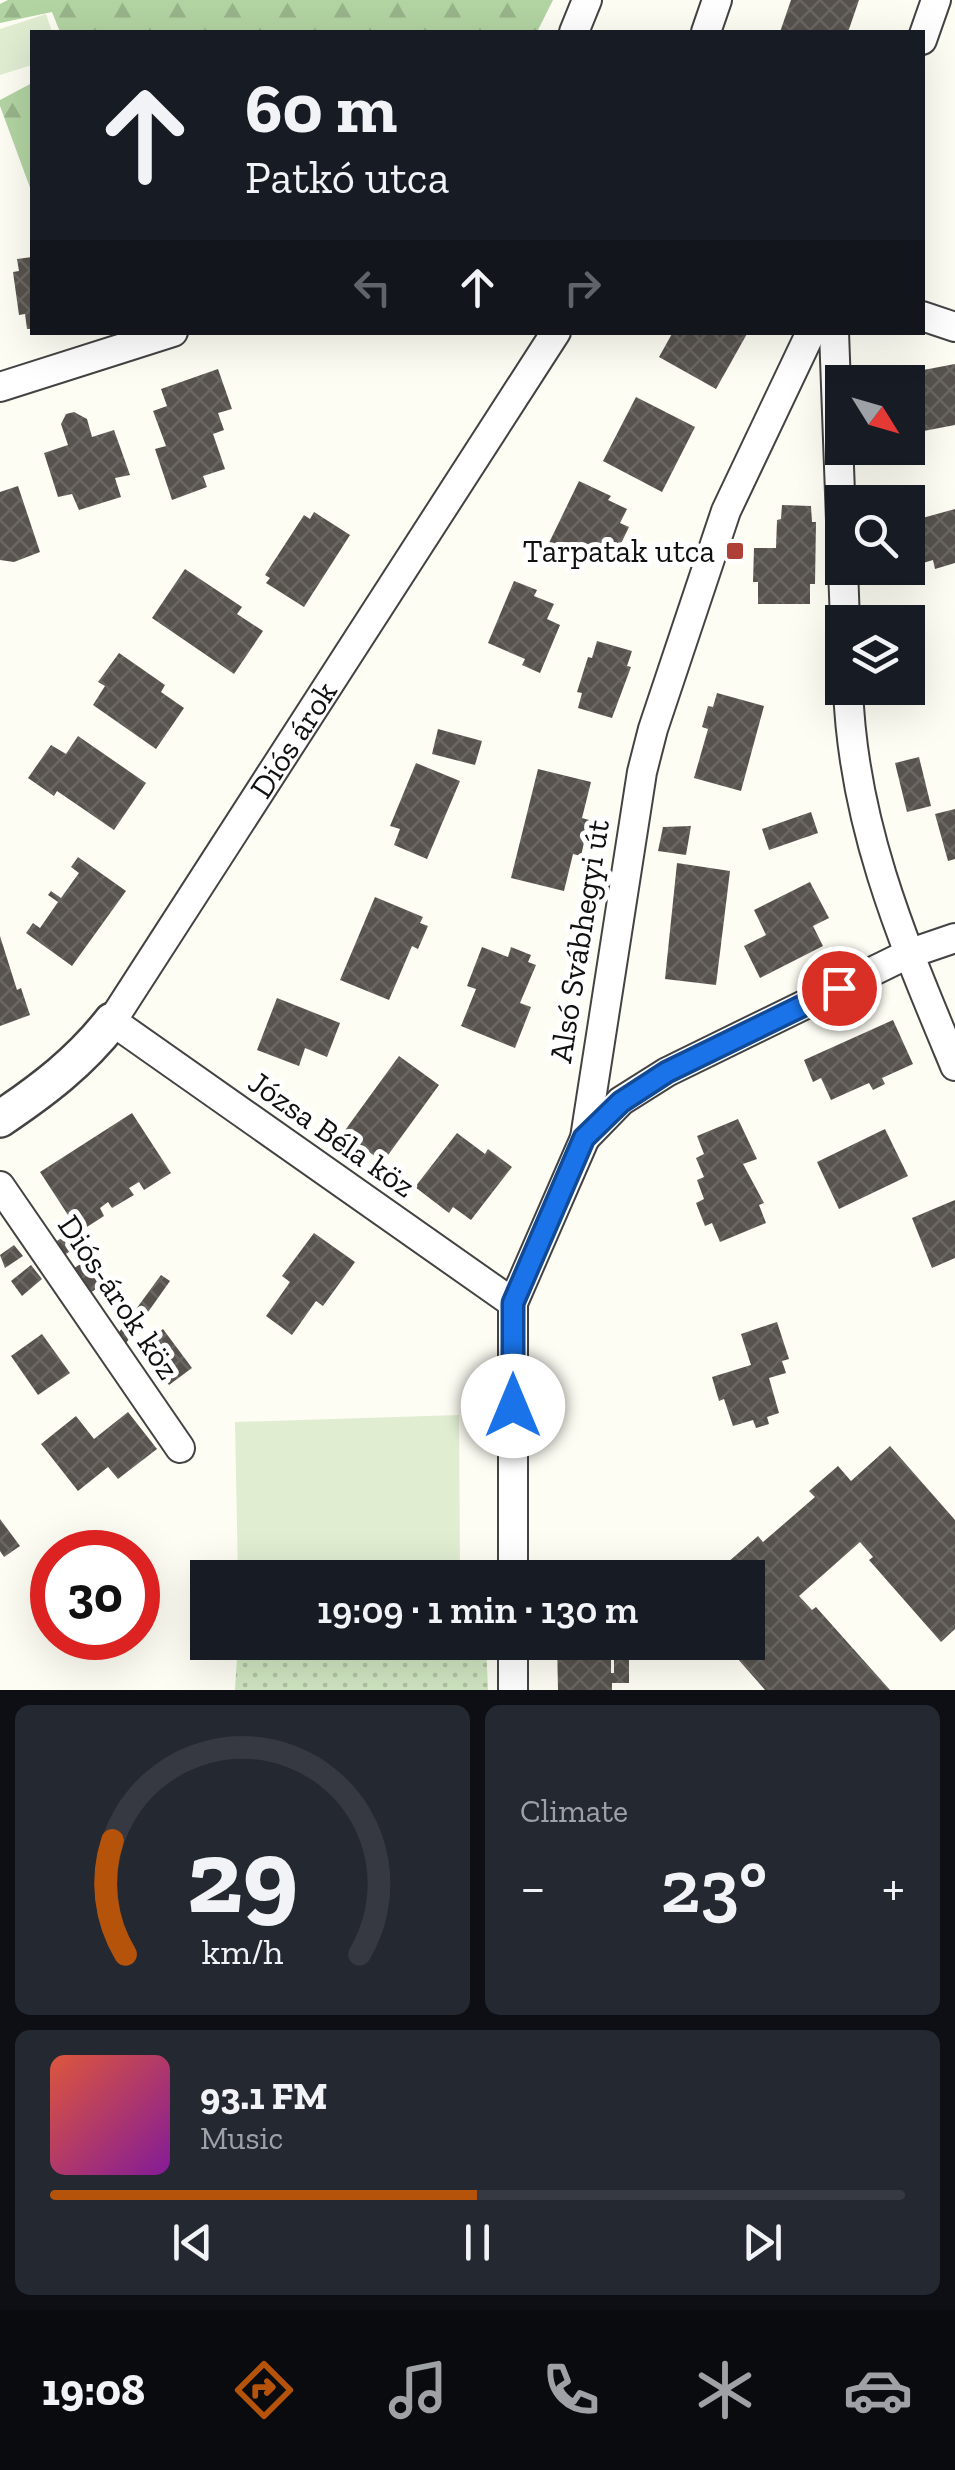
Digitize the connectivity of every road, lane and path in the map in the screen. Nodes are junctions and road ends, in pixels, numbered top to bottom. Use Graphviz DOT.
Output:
graph roads {
  1 [pos="587,0"];
  2 [pos="717,0"];
  3 [pos="936,0"];
  4 [pos="575,30"];
  5 [pos="707,30"];
  6 [pos="925,31"];
  7 [pos="925,317"];
  8 [pos="955,327"];
  9 [pos="163,335"];
  10 [pos="554,335"];
  11 [pos="810,335"];
  12 [pos="834,335"];
  13 [pos="0,388"];
  14 [pos="840,485"];
  15 [pos="850,705"];
  16 [pos="955,938"];
  17 [pos="908,954"];
  18 [pos="112,1021"];
  19 [pos="955,1066"];
  20 [pos="0,1119"];
  21 [pos="584,1138"];
  22 [pos="0,1186"];
  23 [pos="513,1303"];
  24 [pos="180,1448"];
  25 [pos="513,1560"];
  26 [pos="513,1660"];
  27 [pos="513,1690"];
  1 -- 4 [label="street"];
  2 -- 5 [label="street"];
  3 -- 6 [label="street"];
  7 -- 8 [label="street"];
  9 -- 13 [label="street"];
  10 -- 18 [label="street, Diós árok"];
  11 -- 21 [label="street, Alsó Svábhegyi út"];
  12 -- 14 [label="street"];
  15 -- 17 [label="street"];
  16 -- 17 [label="street"];
  17 -- 19 [label="street"];
  17 -- 21 [label="street"];
  18 -- 20 [label="street, Diós árok"];
  18 -- 23 [label="street, Józsa Béla köz"];
  21 -- 23 [label="street, Alsó Svábhegyi út"];
  22 -- 24 [label="street, Diós-árok köz"];
  23 -- 25 [label="street, Alsó Svábhegyi út"];
  26 -- 27 [label="street"];
}
